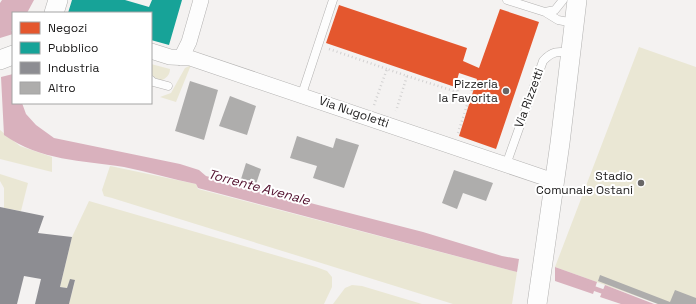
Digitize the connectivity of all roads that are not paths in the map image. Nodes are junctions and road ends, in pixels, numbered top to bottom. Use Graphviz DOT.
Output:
graph roads {
  1 [pos="58,0"];
  2 [pos="333,0"];
  3 [pos="507,0"];
  4 [pos="563,0"];
  5 [pos="577,0"];
  6 [pos="199,5"];
  7 [pos="54,12"];
  8 [pos="545,12"];
  9 [pos="574,23"];
  10 [pos="152,51"];
  11 [pos="571,53"];
  12 [pos="12,55"];
  13 [pos="181,58"];
  14 [pos="0,60"];
  15 [pos="152,81"];
  16 [pos="168,86"];
  17 [pos="302,94"];
  18 [pos="506,165"];
  19 [pos="554,181"];
  20 [pos="537,304"];
  1 -- 7 [label="street"];
  2 -- 17 [label="lane"];
  3 -- 8 [label="lane"];
  4 -- 8 [label="lane"];
  5 -- 9 [label="street"];
  6 -- 13 [label="street"];
  8 -- 9 [label="lane"];
  9 -- 11 [label="street"];
  10 -- 13 [label="street, Via Nugoletti"];
  11 -- 18 [label="lane, Via Rizzetti"];
  11 -- 19 [label="street"];
  12 -- 14 [label="street"];
  13 -- 17 [label="street, Via Nugoletti"];
  15 -- 16 [label="lane"];
  17 -- 18 [label="street, Via Nugoletti"];
  18 -- 19 [label="street, Via Nugoletti"];
  19 -- 20 [label="street"];
}
